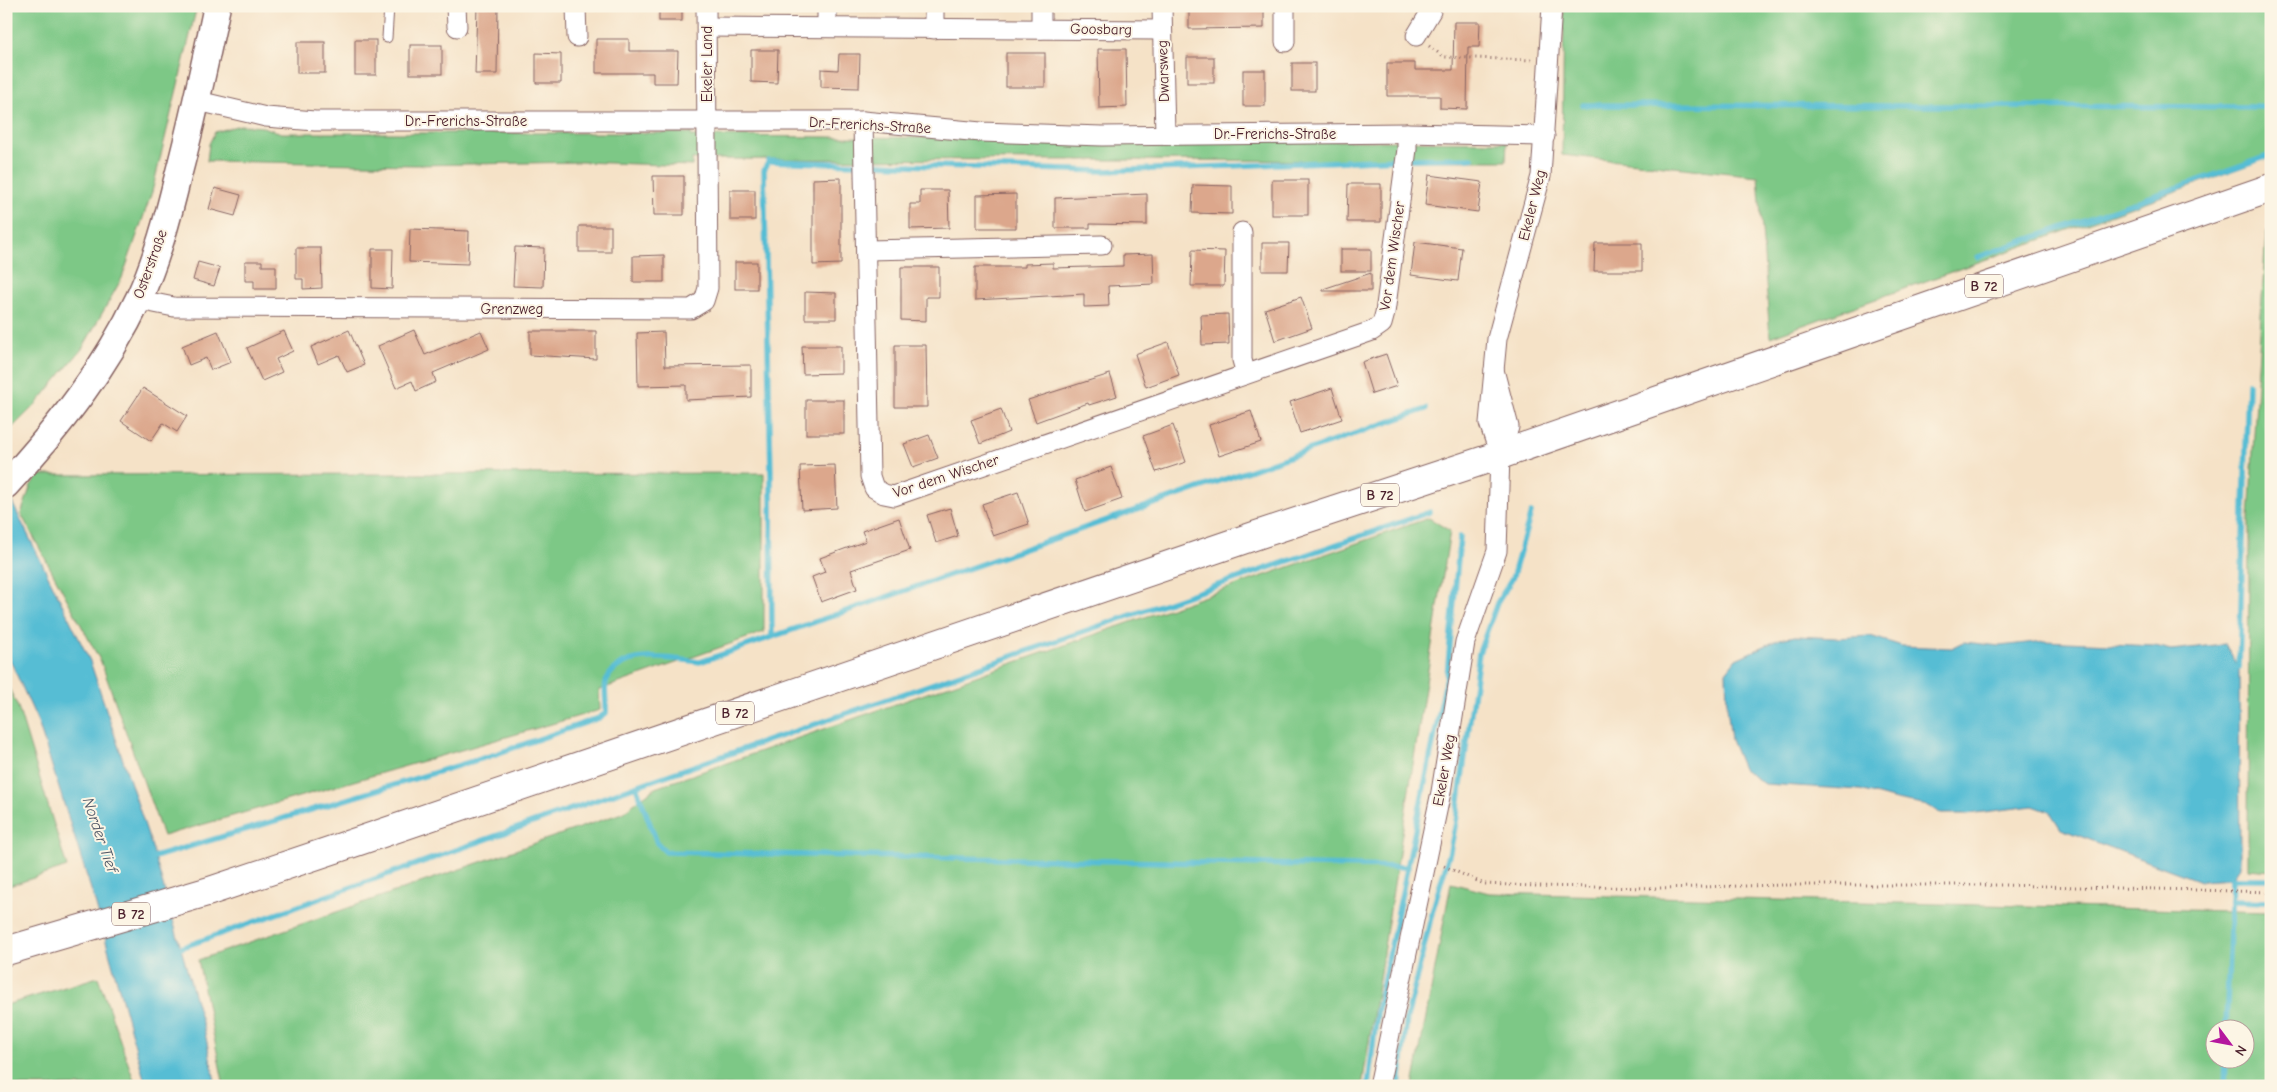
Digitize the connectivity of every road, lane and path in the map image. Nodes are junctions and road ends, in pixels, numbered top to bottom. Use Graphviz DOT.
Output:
graph roads {
  1 [pos="217,6"];
  2 [pos="389,6"];
  3 [pos="456,6"];
  4 [pos="576,6"];
  5 [pos="706,6"];
  6 [pos="827,6"];
  7 [pos="934,6"];
  8 [pos="1041,6"];
  9 [pos="1162,6"];
  10 [pos="1284,6"];
  11 [pos="1431,6"];
  12 [pos="1552,6"];
  13 [pos="827,26"];
  14 [pos="456,27"];
  15 [pos="707,28"];
  16 [pos="934,29"];
  17 [pos="1040,29"];
  18 [pos="1162,30"];
  19 [pos="1416,36"];
  20 [pos="387,38"];
  21 [pos="577,38"];
  22 [pos="1285,42"];
  23 [pos="1533,60"];
  24 [pos="198,101"];
  25 [pos="707,121"];
  26 [pos="863,121"];
  27 [pos="1407,133"];
  28 [pos="1165,135"];
  29 [pos="1545,136"];
  30 [pos="2271,188"];
  31 [pos="1242,232"];
  32 [pos="1102,244"];
  33 [pos="867,250"];
  34 [pos="139,297"];
  35 [pos="1246,374"];
  36 [pos="1500,455"];
  37 [pos="10,481"];
  38 [pos="1441,864"];
  39 [pos="2271,892"];
  40 [pos="6,950"];
  41 [pos="1379,1086"];
  1 -- 24 [label="street, Osterstraße"];
  2 -- 20 [label="lane"];
  3 -- 14 [label="street"];
  4 -- 21 [label="street"];
  5 -- 15 [label="street, Ekeler Land"];
  6 -- 13 [label="street"];
  7 -- 16 [label="street"];
  8 -- 17 [label="street"];
  9 -- 18 [label="street, Dwarsweg"];
  10 -- 22 [label="street"];
  11 -- 19 [label="street"];
  12 -- 29 [label="street, Ekeler Weg"];
  13 -- 15 [label="street, Goosbarg"];
  13 -- 16 [label="street, Goosbarg"];
  15 -- 25 [label="street, Ekeler Land"];
  16 -- 17 [label="street, Goosbarg"];
  17 -- 18 [label="street, Goosbarg"];
  18 -- 28 [label="street, Dwarsweg"];
  19 -- 23 [label="path"];
  24 -- 25 [label="street, Dr.-Frerichs-Straße"];
  24 -- 34 [label="street, Osterstraße"];
  25 -- 26 [label="street, Dr.-Frerichs-Straße"];
  25 -- 34 [label="street, Grenzweg"];
  26 -- 28 [label="street, Dr.-Frerichs-Straße"];
  26 -- 33 [label="street, Vor dem Wischer"];
  27 -- 28 [label="street, Dr.-Frerichs-Straße"];
  27 -- 29 [label="street, Dr.-Frerichs-Straße"];
  27 -- 35 [label="street, Vor dem Wischer"];
  29 -- 36 [label="street, Ekeler Weg"];
  30 -- 36 [label="main road, B 72"];
  31 -- 35 [label="street"];
  32 -- 33 [label="street"];
  33 -- 35 [label="street, Vor dem Wischer"];
  34 -- 37 [label="street, Osterstraße"];
  36 -- 40 [label="main road, B 72"];
  36 -- 41 [label="street, Ekeler Weg"];
  38 -- 39 [label="path"];
}
